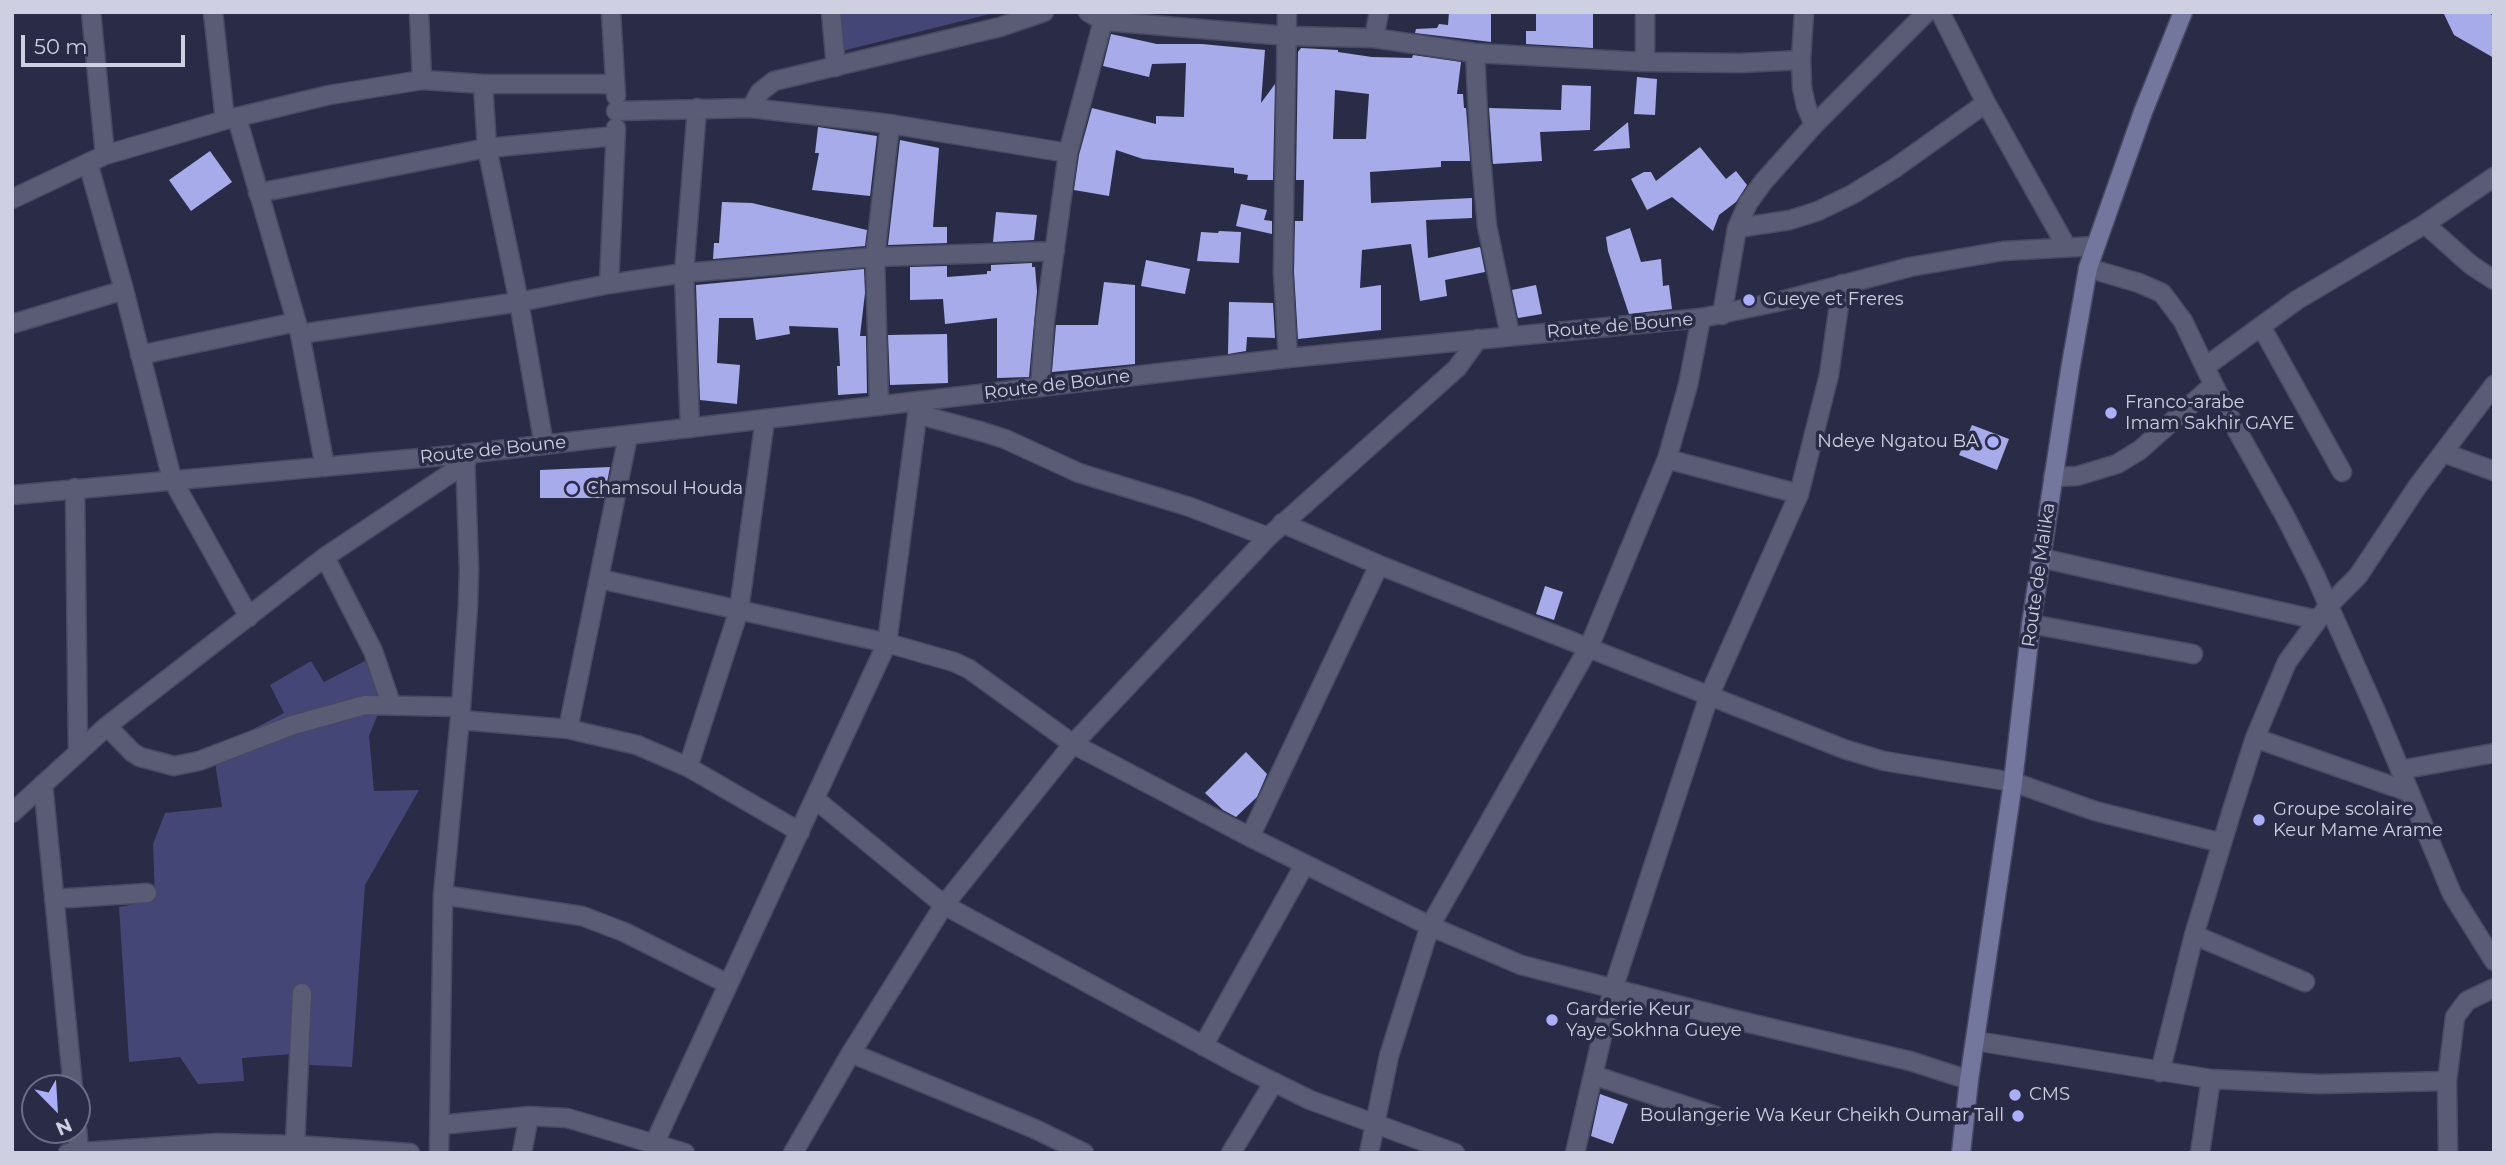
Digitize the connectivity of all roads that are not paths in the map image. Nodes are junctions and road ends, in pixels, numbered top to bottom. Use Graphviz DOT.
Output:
graph roads {
  1 [pos="92,12"];
  2 [pos="213,12"];
  3 [pos="419,12"];
  4 [pos="611,12"];
  5 [pos="831,12"];
  6 [pos="1044,12"];
  7 [pos="1287,12"];
  8 [pos="1379,12"];
  9 [pos="1645,12"];
  10 [pos="1804,12"];
  11 [pos="1927,12"];
  12 [pos="1940,12"];
  13 [pos="2183,12"];
  14 [pos="1096,16"];
  15 [pos="1287,36"];
  16 [pos="1374,38"];
  17 [pos="1475,52"];
  18 [pos="1801,60"];
  19 [pos="1645,62"];
  20 [pos="836,67"];
  21 [pos="422,79"];
  22 [pos="483,84"];
  23 [pos="615,84"];
  24 [pos="1986,103"];
  25 [pos="697,108"];
  26 [pos="751,108"];
  27 [pos="616,111"];
  28 [pos="231,119"];
  29 [pos="890,124"];
  30 [pos="1814,125"];
  31 [pos="615,136"];
  32 [pos="488,148"];
  33 [pos="1068,153"];
  34 [pos="105,155"];
  35 [pos="88,163"];
  36 [pos="2494,177"];
  37 [pos="258,193"];
  38 [pos="12,200"];
  39 [pos="2425,224"];
  40 [pos="1737,228"];
  41 [pos="2066,246"];
  42 [pos="2095,246"];
  43 [pos="1055,251"];
  44 [pos="875,257"];
  45 [pos="2088,268"];
  46 [pos="684,273"];
  47 [pos="2494,280"];
  48 [pos="610,284"];
  49 [pos="1842,284"];
  50 [pos="124,290"];
  51 [pos="519,302"];
  52 [pos="1722,315"];
  53 [pos="1701,318"];
  54 [pos="12,324"];
  55 [pos="2261,326"];
  56 [pos="298,328"];
  57 [pos="1510,335"];
  58 [pos="1478,339"];
  59 [pos="140,355"];
  60 [pos="1288,358"];
  61 [pos="2205,367"];
  62 [pos="2213,385"];
  63 [pos="2494,385"];
  64 [pos="1040,387"];
  65 [pos="879,406"];
  66 [pos="918,408"];
  67 [pos="765,419"];
  68 [pos="690,428"];
  69 [pos="628,436"];
  70 [pos="544,445"];
  71 [pos="2444,453"];
  72 [pos="465,458"];
  73 [pos="1667,459"];
  74 [pos="325,467"];
  75 [pos="2494,471"];
  76 [pos="2343,472"];
  77 [pos="2053,477"];
  78 [pos="172,479"];
  79 [pos="75,488"];
  80 [pos="1799,494"];
  81 [pos="12,495"];
  82 [pos="1282,523"];
  83 [pos="1268,537"];
  84 [pos="325,557"];
  85 [pos="2041,558"];
  86 [pos="1379,565"];
  87 [pos="600,579"];
  88 [pos="739,610"];
  89 [pos="2323,613"];
  90 [pos="249,617"];
  91 [pos="2031,624"];
  92 [pos="887,642"];
  93 [pos="1589,647"];
  94 [pos="2193,654"];
  95 [pos="1709,696"];
  96 [pos="391,704"];
  97 [pos="461,713"];
  98 [pos="107,726"];
  99 [pos="568,729"];
  100 [pos="2255,738"];
  101 [pos="1073,744"];
  102 [pos="78,753"];
  103 [pos="2494,753"];
  104 [pos="688,767"];
  105 [pos="2400,770"];
  106 [pos="2013,782"];
  107 [pos="43,783"];
  108 [pos="2409,792"];
  109 [pos="815,799"];
  110 [pos="12,813"];
  111 [pos="800,832"];
  112 [pos="1250,836"];
  113 [pos="2222,843"];
  114 [pos="1305,864"];
  115 [pos="147,893"];
  116 [pos="443,895"];
  117 [pos="54,899"];
  118 [pos="944,905"];
  119 [pos="1430,926"];
  120 [pos="2194,935"];
  121 [pos="2494,961"];
  122 [pos="2305,982"];
  123 [pos="728,984"];
  124 [pos="2494,988"];
  125 [pos="1613,989"];
  126 [pos="302,993"];
  127 [pos="1976,1041"];
  128 [pos="1203,1046"];
  129 [pos="851,1053"];
  130 [pos="2161,1072"];
  131 [pos="72,1074"];
  132 [pos="1593,1075"];
  133 [pos="2211,1079"];
  134 [pos="1969,1080"];
  135 [pos="2447,1080"];
  136 [pos="1274,1082"];
  137 [pos="529,1116"];
  138 [pos="1716,1116"];
  139 [pos="440,1125"];
  140 [pos="1376,1125"];
  141 [pos="295,1144"];
  142 [pos="653,1148"];
  143 [pos="74,1152"];
  144 [pos="410,1153"];
  145 [pos="439,1153"];
  146 [pos="522,1153"];
  147 [pos="685,1153"];
  148 [pos="793,1153"];
  149 [pos="1084,1153"];
  150 [pos="1231,1153"];
  151 [pos="1369,1153"];
  152 [pos="1455,1153"];
  153 [pos="1575,1153"];
  154 [pos="1961,1153"];
  155 [pos="2200,1153"];
  156 [pos="2448,1153"];
  1 -- 34 [label="street"];
  2 -- 28 [label="street"];
  3 -- 21 [label="street"];
  4 -- 23 [label="street"];
  5 -- 20 [label="street"];
  6 -- 20 [label="street"];
  7 -- 15 [label="street"];
  8 -- 16 [label="street"];
  9 -- 19 [label="street"];
  10 -- 18 [label="street"];
  11 -- 30 [label="street"];
  12 -- 24 [label="street"];
  13 -- 42 [label="main road, Route de Malika"];
  14 -- 15 [label="street"];
  14 -- 33 [label="street"];
  15 -- 16 [label="street"];
  15 -- 60 [label="street"];
  16 -- 17 [label="street"];
  17 -- 19 [label="street"];
  17 -- 57 [label="street"];
  18 -- 19 [label="street"];
  18 -- 30 [label="street"];
  20 -- 26 [label="street"];
  21 -- 22 [label="street"];
  21 -- 28 [label="street"];
  22 -- 23 [label="street"];
  22 -- 32 [label="street"];
  23 -- 27 [label="street"];
  24 -- 40 [label="street"];
  24 -- 41 [label="street"];
  25 -- 26 [label="street"];
  25 -- 27 [label="street"];
  25 -- 46 [label="street"];
  26 -- 29 [label="street"];
  27 -- 31 [label="street"];
  28 -- 34 [label="street"];
  28 -- 37 [label="street"];
  29 -- 33 [label="street"];
  29 -- 44 [label="street"];
  30 -- 40 [label="street"];
  31 -- 32 [label="street"];
  31 -- 48 [label="street"];
  32 -- 37 [label="street"];
  32 -- 51 [label="street"];
  33 -- 43 [label="street"];
  34 -- 35 [label="street"];
  35 -- 38 [label="street"];
  35 -- 50 [label="street"];
  36 -- 39 [label="street"];
  37 -- 56 [label="street"];
  39 -- 47 [label="street"];
  39 -- 55 [label="street"];
  40 -- 52 [label="street"];
  41 -- 42 [label="street, Route de Boune"];
  41 -- 49 [label="street, Route de Boune"];
  42 -- 45 [label="main road, Route de Malika"];
  43 -- 44 [label="street"];
  43 -- 64 [label="street"];
  44 -- 46 [label="street"];
  44 -- 65 [label="street"];
  45 -- 61 [label="street"];
  45 -- 77 [label="main road, Route de Malika"];
  46 -- 48 [label="street"];
  46 -- 68 [label="street"];
  48 -- 51 [label="street"];
  49 -- 52 [label="street, Route de Boune"];
  49 -- 80 [label="street"];
  50 -- 54 [label="street"];
  50 -- 59 [label="street"];
  51 -- 56 [label="street"];
  51 -- 70 [label="street"];
  52 -- 53 [label="street, Route de Boune"];
  53 -- 57 [label="street, Route de Boune"];
  53 -- 73 [label="street"];
  55 -- 61 [label="street"];
  55 -- 76 [label="street"];
  56 -- 59 [label="street"];
  56 -- 74 [label="street"];
  57 -- 58 [label="street, Route de Boune"];
  58 -- 60 [label="street, Route de Boune"];
  58 -- 82 [label="street"];
  59 -- 78 [label="street"];
  60 -- 64 [label="street, Route de Boune"];
  61 -- 62 [label="street"];
  62 -- 77 [label="street"];
  62 -- 89 [label="street"];
  63 -- 71 [label="street"];
  64 -- 66 [label="street, Route de Boune"];
  65 -- 66 [label="street, Route de Boune"];
  65 -- 67 [label="street, Route de Boune"];
  66 -- 83 [label="street"];
  66 -- 92 [label="street"];
  67 -- 68 [label="street, Route de Boune"];
  67 -- 88 [label="street"];
  68 -- 69 [label="street, Route de Boune"];
  69 -- 70 [label="street, Route de Boune"];
  69 -- 87 [label="street"];
  70 -- 72 [label="street, Route de Boune"];
  71 -- 75 [label="street"];
  71 -- 89 [label="street"];
  72 -- 74 [label="street, Route de Boune"];
  72 -- 84 [label="street"];
  72 -- 97 [label="street"];
  73 -- 80 [label="street"];
  73 -- 93 [label="street"];
  74 -- 78 [label="street, Route de Boune"];
  77 -- 85 [label="main road, Route de Malika"];
  78 -- 79 [label="street, Route de Boune"];
  78 -- 90 [label="street"];
  79 -- 81 [label="street, Route de Boune"];
  79 -- 102 [label="street"];
  80 -- 95 [label="street"];
  82 -- 83 [label="street"];
  82 -- 86 [label="street"];
  83 -- 101 [label="street"];
  84 -- 90 [label="street"];
  84 -- 96 [label="street"];
  85 -- 89 [label="street"];
  85 -- 91 [label="main road, Route de Malika"];
  86 -- 93 [label="street"];
  86 -- 112 [label="street"];
  87 -- 88 [label="street"];
  87 -- 99 [label="street"];
  88 -- 92 [label="street"];
  88 -- 104 [label="street"];
  89 -- 100 [label="street"];
  89 -- 105 [label="street"];
  90 -- 98 [label="street"];
  91 -- 94 [label="street"];
  91 -- 106 [label="main road, Route de Malika"];
  92 -- 101 [label="street"];
  92 -- 109 [label="street"];
  93 -- 95 [label="street"];
  93 -- 119 [label="street"];
  95 -- 106 [label="street"];
  95 -- 125 [label="street"];
  96 -- 97 [label="street"];
  96 -- 98 [label="street"];
  97 -- 99 [label="street"];
  97 -- 116 [label="street"];
  98 -- 102 [label="street"];
  99 -- 104 [label="street"];
  100 -- 108 [label="street"];
  100 -- 113 [label="street"];
  101 -- 112 [label="street"];
  101 -- 118 [label="street"];
  102 -- 107 [label="street"];
  103 -- 105 [label="street"];
  104 -- 111 [label="street"];
  105 -- 108 [label="street"];
  106 -- 113 [label="street"];
  106 -- 127 [label="main road, Route de Malika"];
  107 -- 110 [label="street"];
  107 -- 117 [label="street"];
  108 -- 121 [label="street"];
  109 -- 111 [label="street"];
  109 -- 118 [label="street"];
  111 -- 123 [label="street"];
  112 -- 114 [label="street"];
  113 -- 120 [label="street"];
  114 -- 119 [label="street"];
  114 -- 128 [label="street"];
  115 -- 117 [label="street"];
  116 -- 123 [label="street"];
  116 -- 139 [label="street"];
  117 -- 131 [label="street"];
  118 -- 128 [label="street"];
  118 -- 129 [label="street"];
  119 -- 125 [label="street"];
  119 -- 140 [label="street"];
  120 -- 122 [label="street"];
  120 -- 130 [label="street"];
  123 -- 142 [label="street"];
  124 -- 135 [label="street"];
  125 -- 132 [label="street"];
  125 -- 134 [label="street"];
  126 -- 141 [label="street"];
  127 -- 130 [label="street"];
  127 -- 134 [label="main road, Route de Malika"];
  128 -- 136 [label="street"];
  129 -- 148 [label="street"];
  129 -- 149 [label="street"];
  130 -- 133 [label="street"];
  132 -- 138 [label="street"];
  132 -- 153 [label="street"];
  133 -- 135 [label="street"];
  133 -- 155 [label="street"];
  134 -- 154 [label="main road, Route de Malika"];
  135 -- 156 [label="street"];
  136 -- 140 [label="street"];
  136 -- 150 [label="street"];
  137 -- 139 [label="street"];
  137 -- 142 [label="street"];
  137 -- 146 [label="street"];
  139 -- 145 [label="street"];
  140 -- 151 [label="street"];
  140 -- 152 [label="street"];
  141 -- 143 [label="street"];
  141 -- 144 [label="street"];
  142 -- 147 [label="street"];
}
